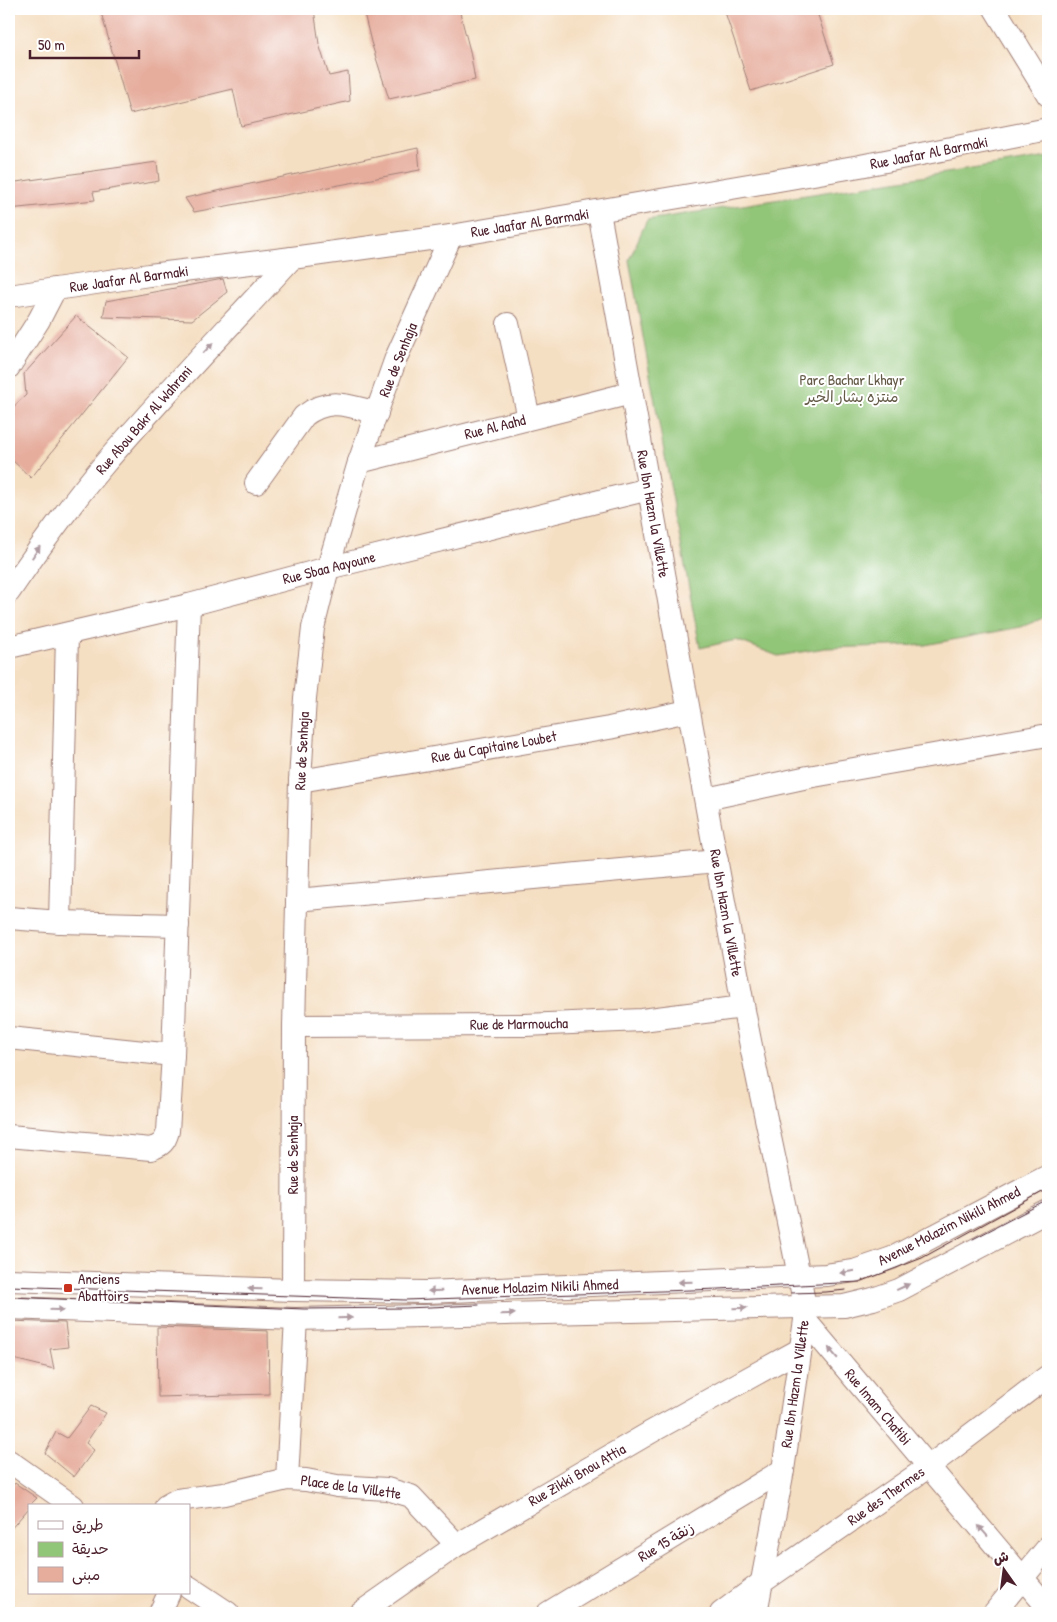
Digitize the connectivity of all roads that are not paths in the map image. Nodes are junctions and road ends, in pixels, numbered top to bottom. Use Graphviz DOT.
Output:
graph roads {
  1 [pos="995,9"];
  2 [pos="1048,95"];
  3 [pos="1048,129"];
  4 [pos="599,212"];
  5 [pos="451,236"];
  6 [pos="292,258"];
  7 [pos="55,289"];
  8 [pos="9,296"];
  9 [pos="508,324"];
  10 [pos="9,367"];
  11 [pos="632,393"];
  12 [pos="377,413"];
  13 [pos="529,418"];
  14 [pos="359,462"];
  15 [pos="256,483"];
  16 [pos="649,489"];
  17 [pos="328,568"];
  18 [pos="9,592"];
  19 [pos="189,605"];
  20 [pos="67,635"];
  21 [pos="9,647"];
  22 [pos="688,711"];
  23 [pos="1048,735"];
  24 [pos="300,781"];
  25 [pos="706,799"];
  26 [pos="717,861"];
  27 [pos="296,900"];
  28 [pos="9,918"];
  29 [pos="60,922"];
  30 [pos="178,925"];
  31 [pos="743,1007"];
  32 [pos="294,1026"];
  33 [pos="9,1038"];
  34 [pos="173,1055"];
  35 [pos="9,1136"];
  36 [pos="1048,1176"];
  37 [pos="1048,1211"];
  38 [pos="799,1276"];
  39 [pos="9,1280"];
  40 [pos="293,1290"];
  41 [pos="9,1308"];
  42 [pos="805,1313"];
  43 [pos="296,1319"];
  44 [pos="801,1349"];
  45 [pos="1048,1376"];
  46 [pos="9,1461"];
  47 [pos="928,1467"];
  48 [pos="783,1470"];
  49 [pos="287,1479"];
  50 [pos="70,1504"];
  51 [pos="170,1504"];
  52 [pos="457,1545"];
  53 [pos="1048,1547"];
  54 [pos="1023,1578"];
  55 [pos="761,1583"];
  56 [pos="190,1588"];
  57 [pos="169,1594"];
  58 [pos="1041,1601"];
  59 [pos="160,1613"];
  60 [pos="228,1613"];
  61 [pos="360,1613"];
  62 [pos="548,1613"];
  63 [pos="720,1613"];
  64 [pos="756,1613"];
  65 [pos="994,1613"];
  1 -- 2 [label="street"];
  3 -- 4 [label="street, Rue Jaafar Al Barmaki"];
  4 -- 5 [label="street, Rue Jaafar Al Barmaki"];
  4 -- 11 [label="street, Rue Ibn Hazm la Villette"];
  5 -- 6 [label="street, Rue Jaafar Al Barmaki"];
  5 -- 12 [label="street, Rue de Senhaja"];
  6 -- 7 [label="street, Rue Jaafar Al Barmaki"];
  18 -- 6 [label="street, Rue Abou Bakr Al Wahrani, one-way"];
  7 -- 8 [label="street, Rue Jaafar Al Barmaki"];
  7 -- 10 [label="street"];
  9 -- 13 [label="street"];
  11 -- 13 [label="street, Rue Al Aahd"];
  11 -- 16 [label="street, Rue Ibn Hazm la Villette"];
  12 -- 14 [label="street, Rue de Senhaja"];
  12 -- 15 [label="street"];
  13 -- 14 [label="street, Rue Al Aahd"];
  14 -- 17 [label="street, Rue de Senhaja"];
  16 -- 17 [label="street, Rue Sbaa Aayoune"];
  16 -- 22 [label="street, Rue Ibn Hazm la Villette"];
  17 -- 19 [label="street, Rue Sbaa Aayoune"];
  17 -- 24 [label="street, Rue de Senhaja"];
  19 -- 20 [label="street, Rue Sbaa Aayoune"];
  19 -- 30 [label="street"];
  20 -- 21 [label="street, Rue Sbaa Aayoune"];
  20 -- 29 [label="street"];
  22 -- 24 [label="street, Rue du Capitaine Loubet"];
  22 -- 25 [label="street, Rue Ibn Hazm la Villette"];
  23 -- 25 [label="street"];
  24 -- 27 [label="street, Rue de Senhaja"];
  25 -- 26 [label="street, Rue Ibn Hazm la Villette"];
  26 -- 27 [label="street"];
  26 -- 31 [label="street, Rue Ibn Hazm la Villette"];
  27 -- 32 [label="street, Rue de Senhaja"];
  28 -- 29 [label="street"];
  29 -- 30 [label="street"];
  30 -- 34 [label="street"];
  31 -- 32 [label="street, Rue de Marmoucha"];
  31 -- 38 [label="street, Rue Ibn Hazm la Villette"];
  32 -- 40 [label="street, Rue de Senhaja"];
  33 -- 34 [label="street"];
  34 -- 35 [label="street"];
  36 -- 38 [label="street, Avenue Molazim Nikili Ahmed, one-way"];
  42 -- 37 [label="street, Avenue Molazim Nikili Ahmed, one-way"];
  38 -- 40 [label="street, Avenue Molazim Nikili Ahmed, one-way"];
  38 -- 42 [label="street, Rue Ibn Hazm la Villette"];
  40 -- 39 [label="street, Avenue Molazim Nikili Ahmed, one-way"];
  41 -- 43 [label="street, Avenue Molazim Nikili Ahmed, one-way"];
  43 -- 42 [label="street, Avenue Molazim Nikili Ahmed, one-way"];
  42 -- 44 [label="street, Rue Ibn Hazm la Villette"];
  47 -- 42 [label="street, Rue Imam Chatibi, one-way"];
  43 -- 49 [label="street"];
  44 -- 48 [label="street, Rue Ibn Hazm la Villette"];
  44 -- 52 [label="street, Rue Zikki Bnou Attia"];
  45 -- 47 [label="street, Rue des Thermes"];
  46 -- 50 [label="street"];
  54 -- 47 [label="street, Rue Imam Chatibi, one-way"];
  47 -- 55 [label="street, Rue des Thermes"];
  48 -- 55 [label="street, Rue Ibn Hazm la Villette"];
  48 -- 62 [label="street, Rue 15 زنقة"];
  49 -- 51 [label="street, Place de la Villette"];
  49 -- 52 [label="street, Place de la Villette"];
  52 -- 61 [label="street, Rue Zikki Bnou Attia"];
  53 -- 54 [label="street"];
  54 -- 58 [label="street, Rue Imam Chatibi"];
  54 -- 65 [label="street"];
  55 -- 63 [label="street, Rue des Thermes"];
  55 -- 64 [label="street, Rue Ibn Hazm la Villette"];
  56 -- 60 [label="street"];
  57 -- 59 [label="street"];
}
